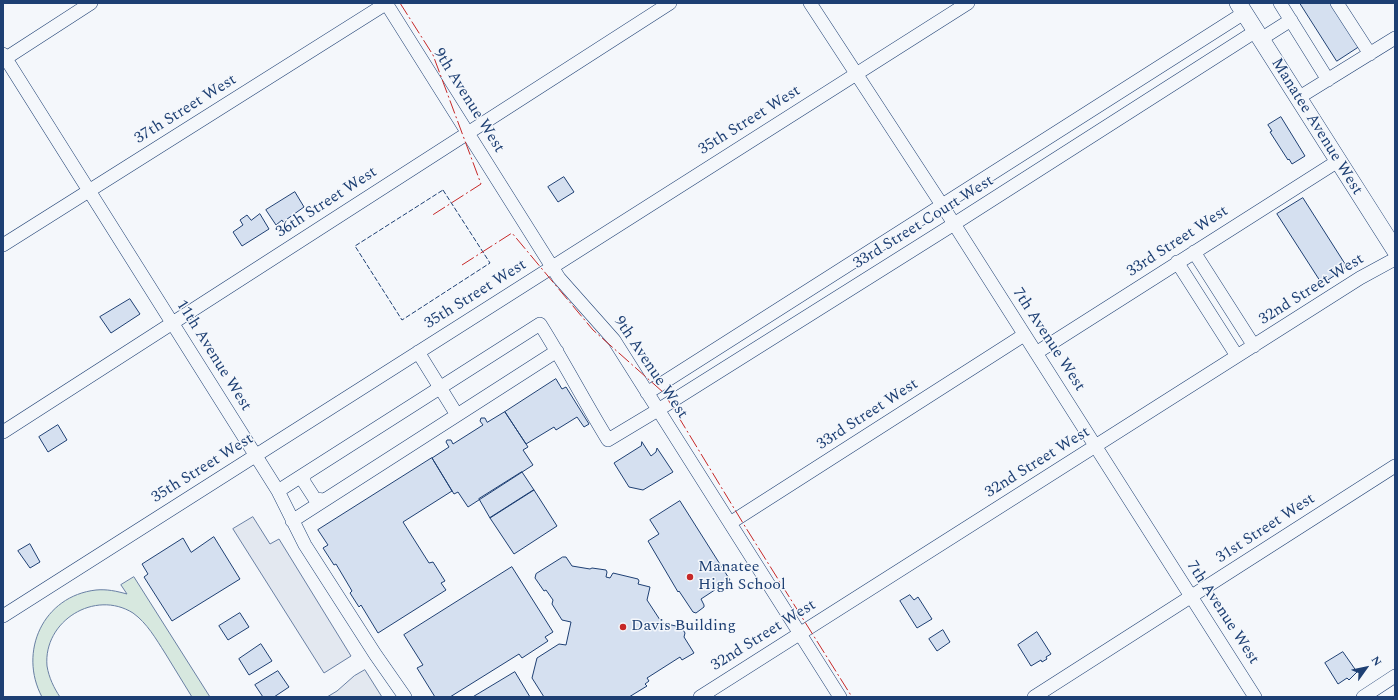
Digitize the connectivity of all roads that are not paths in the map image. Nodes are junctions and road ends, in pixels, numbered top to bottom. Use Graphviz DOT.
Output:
graph roads {
  1 [pos="91,3"];
  2 [pos="386,3"];
  3 [pos="670,3"];
  4 [pos="810,3"];
  5 [pos="968,3"];
  6 [pos="1280,3"];
  7 [pos="1337,3"];
  8 [pos="1241,8"];
  9 [pos="1291,20"];
  10 [pos="1258,35"];
  11 [pos="1395,38"];
  12 [pos="1370,54"];
  13 [pos="4,57"];
  14 [pos="856,75"];
  15 [pos="1328,80"];
  16 [pos="1298,98"];
  17 [pos="467,132"];
  18 [pos="1338,161"];
  19 [pos="89,191"];
  20 [pos="942,205"];
  21 [pos="954,224"];
  22 [pos="3,245"];
  23 [pos="1395,250"];
  24 [pos="1194,252"];
  25 [pos="1395,259"];
  26 [pos="1177,262"];
  27 [pos="552,266"];
  28 [pos="173,324"];
  29 [pos="1024,335"];
  30 [pos="1254,346"];
  31 [pos="557,351"];
  32 [pos="418,352"];
  33 [pos="1036,353"];
  34 [pos="1237,356"];
  35 [pos="440,388"];
  36 [pos="647,392"];
  37 [pos="658,410"];
  38 [pos="457,415"];
  39 [pos="3,432"];
  40 [pos="1095,447"];
  41 [pos="256,455"];
  42 [pos="1395,466"];
  43 [pos="304,475"];
  44 [pos="278,491"];
  45 [pos="324,500"];
  46 [pos="292,521"];
  47 [pos="730,523"];
  48 [pos="1191,597"];
  49 [pos="3,616"];
  50 [pos="800,634"];
  51 [pos="1395,676"];
  52 [pos="1037,696"];
  53 [pos="405,697"];
  54 [pos="700,697"];
  55 [pos="840,697"];
  56 [pos="1255,697"];
  57 [pos="1363,697"];
  1 -- 13 [label="street"];
  2 -- 17 [label="street, 9th Avenue West"];
  2 -- 19 [label="street, 37th Street West"];
  3 -- 17 [label="street, 36th Street West"];
  4 -- 14 [label="street, 7th Avenue West"];
  5 -- 14 [label="street, 35th Street West"];
  6 -- 9 [label="street"];
  7 -- 12 [label="street"];
  8 -- 10 [label="main road, Manatee Avenue West"];
  8 -- 20 [label="street, 33rd Street Court West"];
  9 -- 10 [label="street, 33rd Street Court West"];
  9 -- 15 [label="street"];
  10 -- 16 [label="main road, Manatee Avenue West"];
  10 -- 21 [label="street, 33rd Street Court West"];
  11 -- 12 [label="street"];
  12 -- 15 [label="street"];
  13 -- 19 [label="street, 11th Avenue West"];
  14 -- 20 [label="street, 7th Avenue West"];
  14 -- 27 [label="street, 35th Street West"];
  15 -- 16 [label="street"];
  16 -- 18 [label="main road, Manatee Avenue West"];
  17 -- 27 [label="street, 9th Avenue West"];
  17 -- 28 [label="street, 36th Street West"];
  18 -- 23 [label="main road, Manatee Avenue West"];
  18 -- 24 [label="street, 33rd Street West"];
  19 -- 22 [label="street, 37th Street West"];
  19 -- 28 [label="street, 11th Avenue West"];
  20 -- 21 [label="street, 7th Avenue West"];
  20 -- 36 [label="street, 33rd Street Court West"];
  21 -- 29 [label="street, 7th Avenue West"];
  21 -- 37 [label="street, 33rd Street Court West"];
  24 -- 26 [label="street, 33rd Street West"];
  24 -- 30 [label="street"];
  25 -- 30 [label="street, 32nd Street West"];
  26 -- 33 [label="street, 33rd Street West"];
  26 -- 34 [label="street"];
  27 -- 32 [label="street, 35th Street West"];
  27 -- 36 [label="street, 9th Avenue West"];
  28 -- 39 [label="street, 36th Street West"];
  28 -- 41 [label="street, 11th Avenue West"];
  29 -- 33 [label="street, 7th Avenue West"];
  29 -- 47 [label="street, 33rd Street West"];
  30 -- 34 [label="street, 32nd Street West"];
  31 -- 35 [label="street"];
  31 -- 37 [label="street, 33rd Street Court West"];
  31 -- 38 [label="street"];
  32 -- 35 [label="street"];
  32 -- 41 [label="street, 35th Street West"];
  33 -- 40 [label="street, 7th Avenue West"];
  34 -- 40 [label="street, 32nd Street West"];
  35 -- 38 [label="street"];
  35 -- 43 [label="street"];
  36 -- 37 [label="street, 9th Avenue West"];
  37 -- 47 [label="street, 9th Avenue West"];
  38 -- 45 [label="street"];
  40 -- 48 [label="street, 7th Avenue West"];
  40 -- 50 [label="street, 32nd Street West"];
  41 -- 44 [label="street, 11th Avenue West"];
  41 -- 49 [label="street, 35th Street West"];
  42 -- 48 [label="street, 31st Street West"];
  43 -- 44 [label="street"];
  43 -- 45 [label="street"];
  44 -- 46 [label="street, 11th Avenue West"];
  45 -- 46 [label="street"];
  46 -- 53 [label="street, 11th Avenue West"];
  47 -- 50 [label="street, 9th Avenue West"];
  48 -- 52 [label="street, 31st Street West"];
  48 -- 56 [label="street, 7th Avenue West"];
  50 -- 54 [label="street, 32nd Street West"];
  50 -- 55 [label="street, 9th Avenue West"];
  51 -- 57 [label="street"];
}
